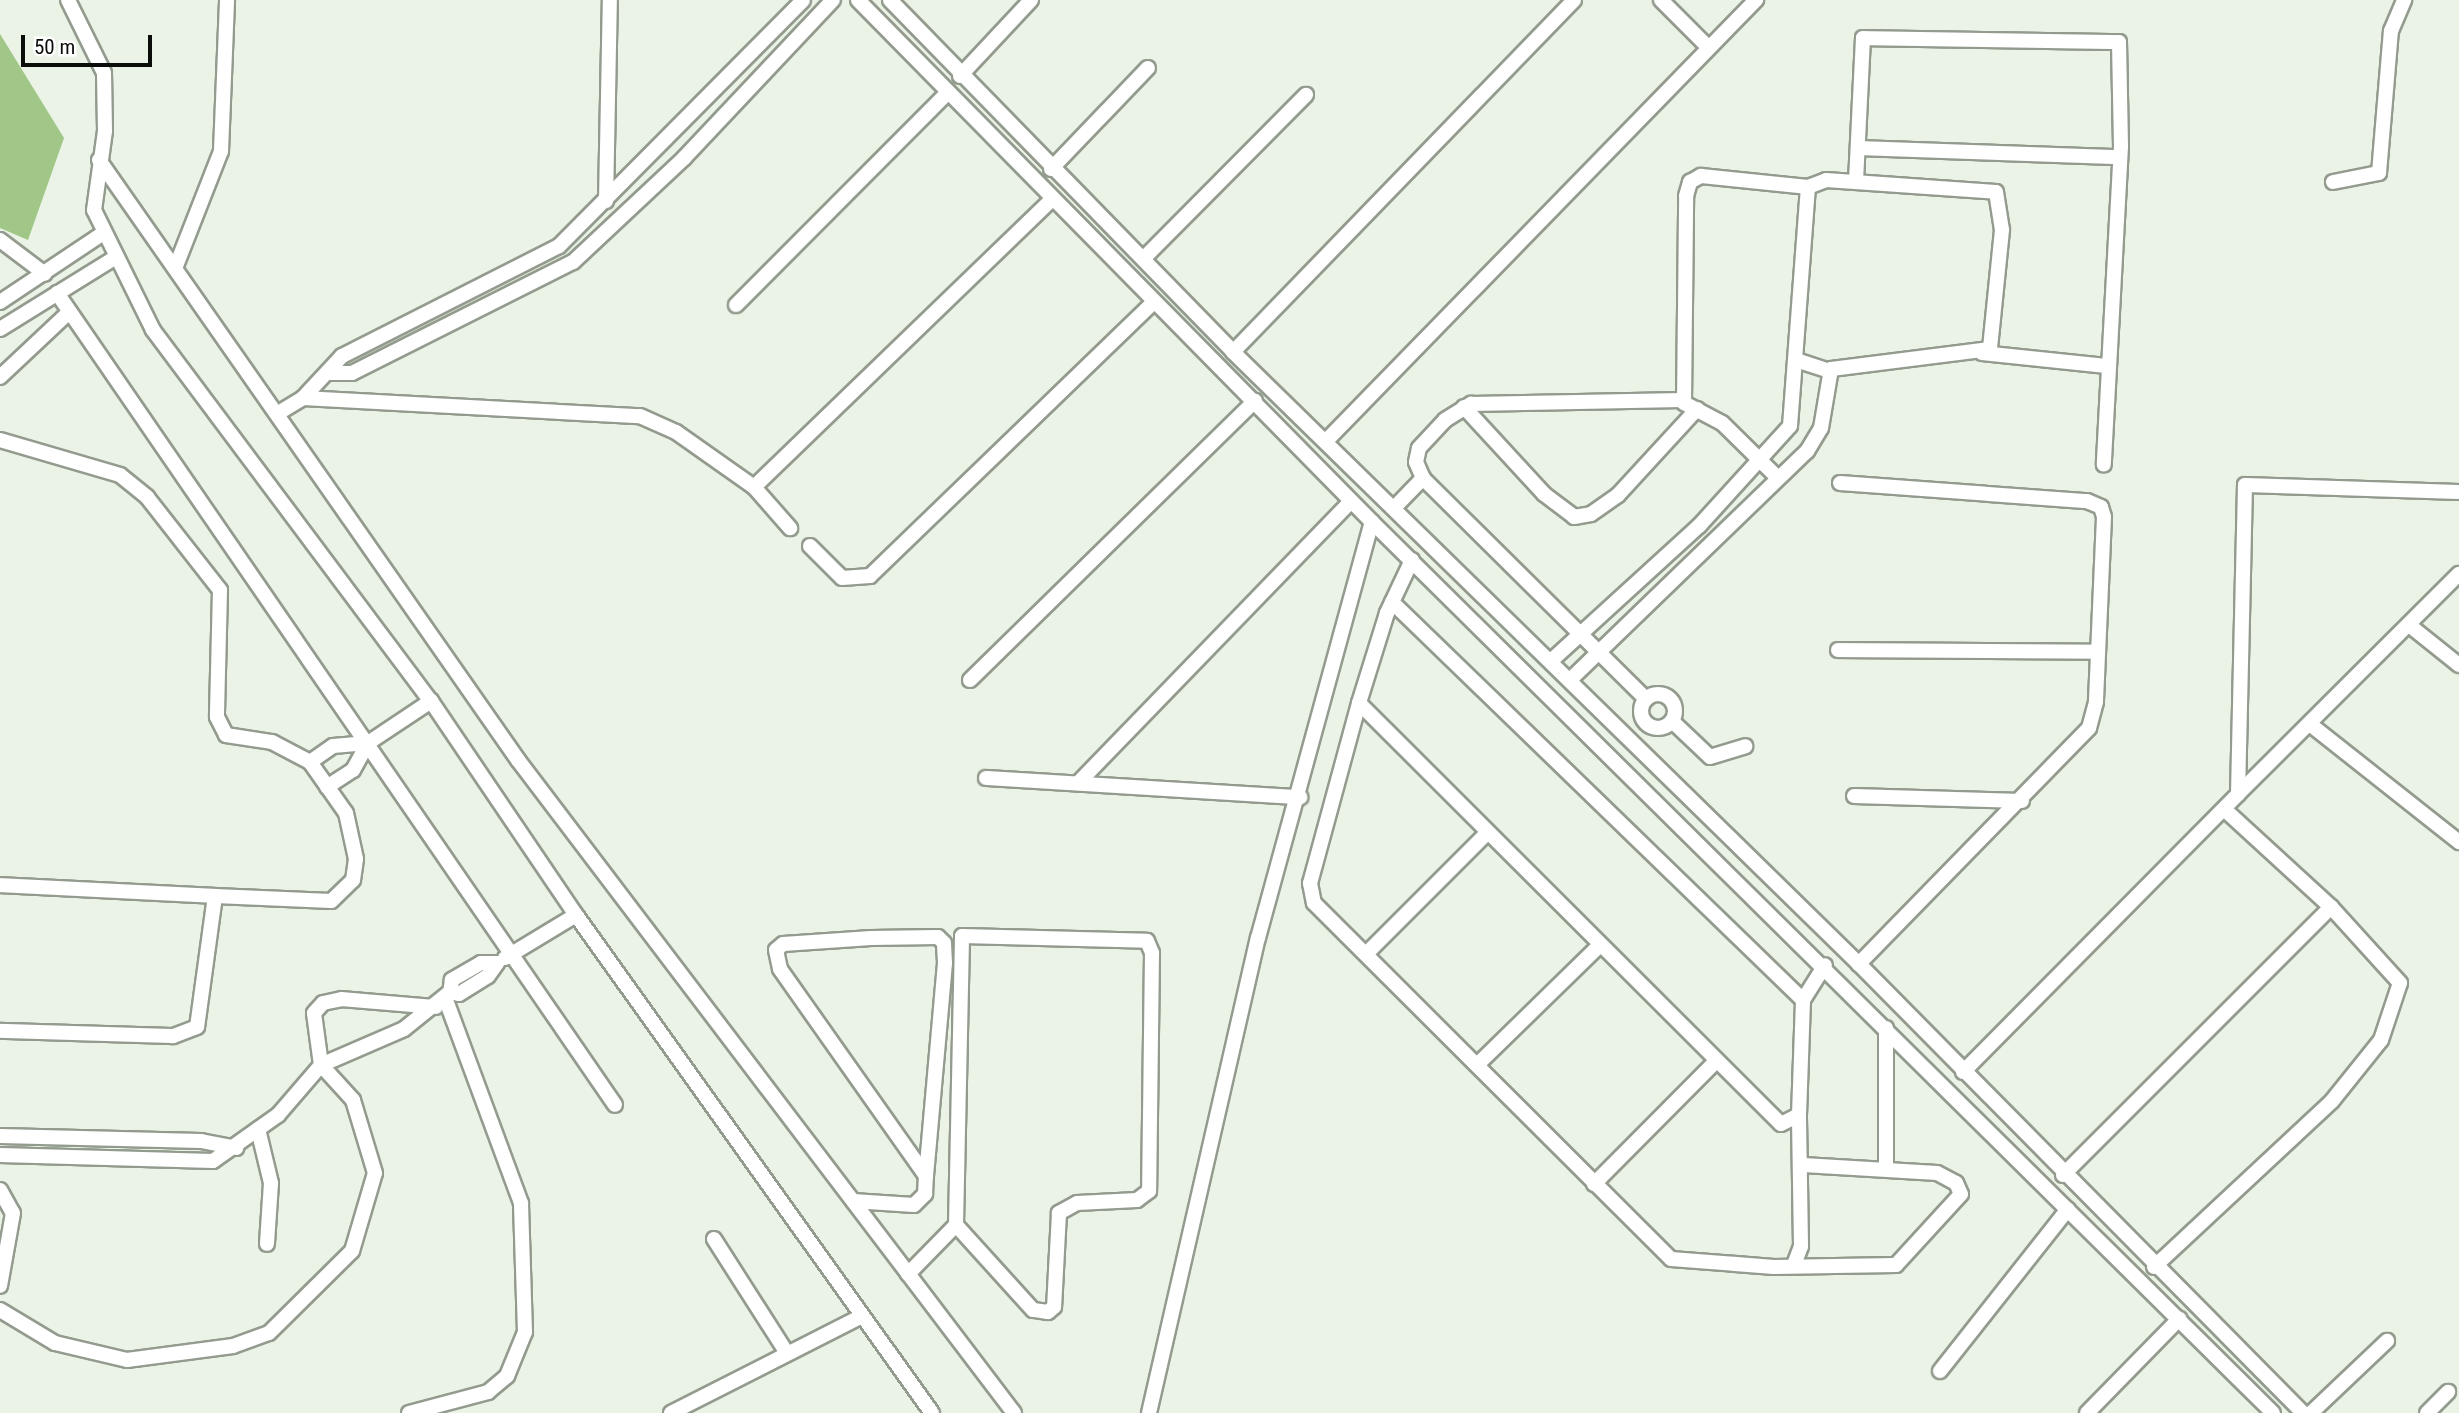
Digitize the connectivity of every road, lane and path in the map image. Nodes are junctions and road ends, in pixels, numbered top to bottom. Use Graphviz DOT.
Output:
graph roads {
  1 [pos="68,0"];
  2 [pos="227,0"];
  3 [pos="610,0"];
  4 [pos="803,0"];
  5 [pos="833,0"];
  6 [pos="858,0"];
  7 [pos="890,0"];
  8 [pos="1031,0"];
  9 [pos="1574,0"];
  10 [pos="1661,0"];
  11 [pos="1756,0"];
  12 [pos="2404,0"];
  13 [pos="1708,47"];
  14 [pos="1148,68"];
  15 [pos="960,76"];
  16 [pos="947,93"];
  17 [pos="1306,95"];
  18 [pos="1858,148"];
  19 [pos="2120,157"];
  20 [pos="99,160"];
  21 [pos="1051,169"];
  22 [pos="1856,181"];
  23 [pos="2333,182"];
  24 [pos="1808,187"];
  25 [pos="1051,200"];
  26 [pos="606,201"];
  27 [pos="1116,232"];
  28 [pos="102,234"];
  29 [pos="0,240"];
  30 [pos="1101,248"];
  31 [pos="1144,258"];
  32 [pos="113,259"];
  33 [pos="176,266"];
  34 [pos="45,274"];
  35 [pos="57,293"];
  36 [pos="0,302"];
  37 [pos="1153,303"];
  38 [pos="736,305"];
  39 [pos="67,314"];
  40 [pos="0,329"];
  41 [pos="1233,352"];
  42 [pos="1980,353"];
  43 [pos="1796,360"];
  44 [pos="2106,366"];
  45 [pos="1829,371"];
  46 [pos="330,373"];
  47 [pos="0,377"];
  48 [pos="303,398"];
  49 [pos="1683,400"];
  50 [pos="1255,401"];
  51 [pos="1464,407"];
  52 [pos="1697,409"];
  53 [pos="279,412"];
  54 [pos="0,440"];
  55 [pos="1328,440"];
  56 [pos="1760,459"];
  57 [pos="2104,465"];
  58 [pos="1423,478"];
  59 [pos="1778,478"];
  60 [pos="1840,483"];
  61 [pos="754,487"];
  62 [pos="2459,492"];
  63 [pos="1351,501"];
  64 [pos="1394,508"];
  65 [pos="1372,522"];
  66 [pos="790,528"];
  67 [pos="810,546"];
  68 [pos="1412,560"];
  69 [pos="2459,574"];
  70 [pos="1392,602"];
  71 [pos="1496,608"];
  72 [pos="2409,625"];
  73 [pos="1481,629"];
  74 [pos="1579,634"];
  75 [pos="1838,650"];
  76 [pos="2096,652"];
  77 [pos="1598,654"];
  78 [pos="1552,660"];
  79 [pos="2459,665"];
  80 [pos="970,680"];
  81 [pos="1570,680"];
  82 [pos="1646,699"];
  83 [pos="431,701"];
  84 [pos="1359,703"];
  85 [pos="1672,721"];
  86 [pos="2311,725"];
  87 [pos="369,743"];
  88 [pos="1745,746"];
  89 [pos="310,762"];
  90 [pos="986,778"];
  91 [pos="1078,783"];
  92 [pos="327,787"];
  93 [pos="2238,794"];
  94 [pos="1854,796"];
  95 [pos="1300,797"];
  96 [pos="2022,802"];
  97 [pos="2225,810"];
  98 [pos="1486,834"];
  99 [pos="2459,842"];
  100 [pos="0,886"];
  101 [pos="215,896"];
  102 [pos="1796,903"];
  103 [pos="2331,907"];
  104 [pos="576,915"];
  105 [pos="1781,920"];
  106 [pos="1600,945"];
  107 [pos="1367,953"];
  108 [pos="511,954"];
  109 [pos="1859,964"];
  110 [pos="1825,965"];
  111 [pos="444,999"];
  112 [pos="1803,1000"];
  113 [pos="1886,1028"];
  114 [pos="0,1031"];
  115 [pos="1716,1061"];
  116 [pos="321,1065"];
  117 [pos="1477,1065"];
  118 [pos="1963,1072"];
  119 [pos="615,1105"];
  120 [pos="1799,1115"];
  121 [pos="258,1129"];
  122 [pos="0,1136"];
  123 [pos="236,1148"];
  124 [pos="0,1155"];
  125 [pos="1803,1165"];
  126 [pos="1886,1167"];
  127 [pos="2063,1175"];
  128 [pos="926,1176"];
  129 [pos="1594,1184"];
  130 [pos="0,1190"];
  131 [pos="853,1201"];
  132 [pos="2068,1209"];
  133 [pos="956,1225"];
  134 [pos="714,1239"];
  135 [pos="267,1244"];
  136 [pos="1794,1262"];
  137 [pos="2154,1267"];
  138 [pos="908,1274"];
  139 [pos="0,1286"];
  140 [pos="0,1310"];
  141 [pos="860,1317"];
  142 [pos="2179,1319"];
  143 [pos="2387,1341"];
  144 [pos="787,1353"];
  145 [pos="1940,1371"];
  146 [pos="2448,1392"];
  147 [pos="409,1413"];
  148 [pos="671,1413"];
  149 [pos="932,1413"];
  150 [pos="1014,1413"];
  151 [pos="1149,1413"];
  152 [pos="2087,1413"];
  153 [pos="2273,1413"];
  154 [pos="2303,1413"];
  155 [pos="2311,1413"];
  156 [pos="2427,1413"];
  1 -- 20 [label="street"];
  2 -- 33 [label="street"];
  3 -- 26 [label="street"];
  4 -- 26 [label="street"];
  5 -- 46 [label="street"];
  6 -- 16 [label="street"];
  7 -- 15 [label="street"];
  8 -- 15 [label="street"];
  9 -- 41 [label="street"];
  10 -- 13 [label="street"];
  11 -- 13 [label="street"];
  12 -- 23 [label="street"];
  13 -- 55 [label="street"];
  14 -- 21 [label="street"];
  15 -- 21 [label="street"];
  16 -- 25 [label="street"];
  16 -- 38 [label="street"];
  17 -- 31 [label="street"];
  18 -- 19 [label="street"];
  18 -- 19 [label="street"];
  18 -- 22 [label="street"];
  19 -- 44 [label="street"];
  20 -- 28 [label="street"];
  20 -- 33 [label="street"];
  21 -- 27 [label="street"];
  22 -- 24 [label="street"];
  22 -- 42 [label="street"];
  24 -- 43 [label="street"];
  24 -- 49 [label="street"];
  25 -- 30 [label="street"];
  25 -- 61 [label="street"];
  26 -- 46 [label="street"];
  27 -- 30 [label="street"];
  27 -- 31 [label="street"];
  28 -- 32 [label="street"];
  28 -- 34 [label="street"];
  29 -- 34 [label="street"];
  30 -- 37 [label="street"];
  31 -- 41 [label="street"];
  32 -- 35 [label="street"];
  32 -- 83 [label="street"];
  33 -- 53 [label="street"];
  34 -- 36 [label="street"];
  35 -- 39 [label="street"];
  35 -- 40 [label="street"];
  37 -- 50 [label="street"];
  37 -- 67 [label="street"];
  39 -- 47 [label="street"];
  39 -- 87 [label="street"];
  41 -- 55 [label="street"];
  42 -- 44 [label="street"];
  42 -- 45 [label="street"];
  43 -- 45 [label="street"];
  43 -- 56 [label="street"];
  44 -- 57 [label="street"];
  45 -- 59 [label="street"];
  46 -- 48 [label="street"];
  48 -- 53 [label="street"];
  48 -- 61 [label="street"];
  49 -- 51 [label="street"];
  49 -- 52 [label="street"];
  50 -- 63 [label="street"];
  50 -- 80 [label="street"];
  51 -- 52 [label="street"];
  51 -- 58 [label="street"];
  52 -- 56 [label="street"];
  53 -- 131 [label="street"];
  54 -- 89 [label="street"];
  55 -- 64 [label="street"];
  56 -- 59 [label="street"];
  56 -- 74 [label="street"];
  58 -- 64 [label="street"];
  58 -- 74 [label="street"];
  59 -- 77 [label="street"];
  60 -- 76 [label="street"];
  61 -- 66 [label="street"];
  62 -- 93 [label="street"];
  63 -- 65 [label="street"];
  63 -- 91 [label="street"];
  64 -- 71 [label="street"];
  65 -- 68 [label="street"];
  65 -- 95 [label="street"];
  68 -- 70 [label="street"];
  68 -- 73 [label="street"];
  69 -- 72 [label="street"];
  70 -- 84 [label="street"];
  70 -- 112 [label="street"];
  71 -- 73 [label="street"];
  71 -- 78 [label="street"];
  72 -- 79 [label="street"];
  72 -- 86 [label="street"];
  73 -- 105 [label="street"];
  74 -- 77 [label="street"];
  74 -- 78 [label="street"];
  75 -- 76 [label="street"];
  76 -- 96 [label="street"];
  77 -- 81 [label="street"];
  77 -- 82 [label="street"];
  78 -- 81 [label="street"];
  81 -- 102 [label="street"];
  82 -- 85 [label="street"];
  82 -- 85 [label="street"];
  83 -- 87 [label="street"];
  83 -- 104 [label="street"];
  84 -- 98 [label="street"];
  84 -- 107 [label="street"];
  85 -- 88 [label="street"];
  86 -- 93 [label="street"];
  86 -- 99 [label="street"];
  87 -- 89 [label="street"];
  87 -- 92 [label="street"];
  87 -- 108 [label="street"];
  89 -- 92 [label="street"];
  90 -- 91 [label="street"];
  91 -- 95 [label="street"];
  92 -- 101 [label="street"];
  93 -- 97 [label="street"];
  94 -- 96 [label="street"];
  95 -- 151 [label="street"];
  96 -- 109 [label="street"];
  97 -- 103 [label="street"];
  97 -- 118 [label="street"];
  98 -- 106 [label="street"];
  98 -- 107 [label="street"];
  100 -- 101 [label="street"];
  101 -- 114 [label="street"];
  102 -- 105 [label="street"];
  102 -- 109 [label="street"];
  103 -- 127 [label="street"];
  103 -- 137 [label="street"];
  104 -- 108 [label="street"];
  104 -- 141 [label="street"];
  105 -- 110 [label="street"];
  106 -- 115 [label="street"];
  106 -- 117 [label="street"];
  107 -- 117 [label="street"];
  108 -- 111 [label="street"];
  108 -- 119 [label="street"];
  109 -- 118 [label="street"];
  110 -- 112 [label="street"];
  110 -- 113 [label="street"];
  111 -- 116 [label="street"];
  111 -- 116 [label="street"];
  111 -- 147 [label="street"];
  112 -- 120 [label="street"];
  113 -- 126 [label="street"];
  113 -- 132 [label="street"];
  115 -- 120 [label="street"];
  115 -- 129 [label="street"];
  116 -- 121 [label="street"];
  116 -- 140 [label="street"];
  117 -- 129 [label="street"];
  118 -- 127 [label="street"];
  120 -- 125 [label="street"];
  121 -- 123 [label="street"];
  121 -- 135 [label="street"];
  122 -- 123 [label="street"];
  123 -- 124 [label="street"];
  125 -- 126 [label="street"];
  125 -- 136 [label="street"];
  126 -- 136 [label="street"];
  127 -- 137 [label="street"];
  128 -- 128 [label="street"];
  128 -- 131 [label="street"];
  129 -- 136 [label="street"];
  130 -- 139 [label="street"];
  131 -- 138 [label="street"];
  132 -- 142 [label="street"];
  132 -- 145 [label="street"];
  133 -- 133 [label="street"];
  133 -- 138 [label="street"];
  134 -- 144 [label="street"];
  137 -- 154 [label="street"];
  138 -- 150 [label="street"];
  141 -- 144 [label="street"];
  141 -- 149 [label="street"];
  142 -- 152 [label="street"];
  142 -- 153 [label="street"];
  143 -- 155 [label="street"];
  144 -- 148 [label="street"];
  146 -- 156 [label="street"];
}
